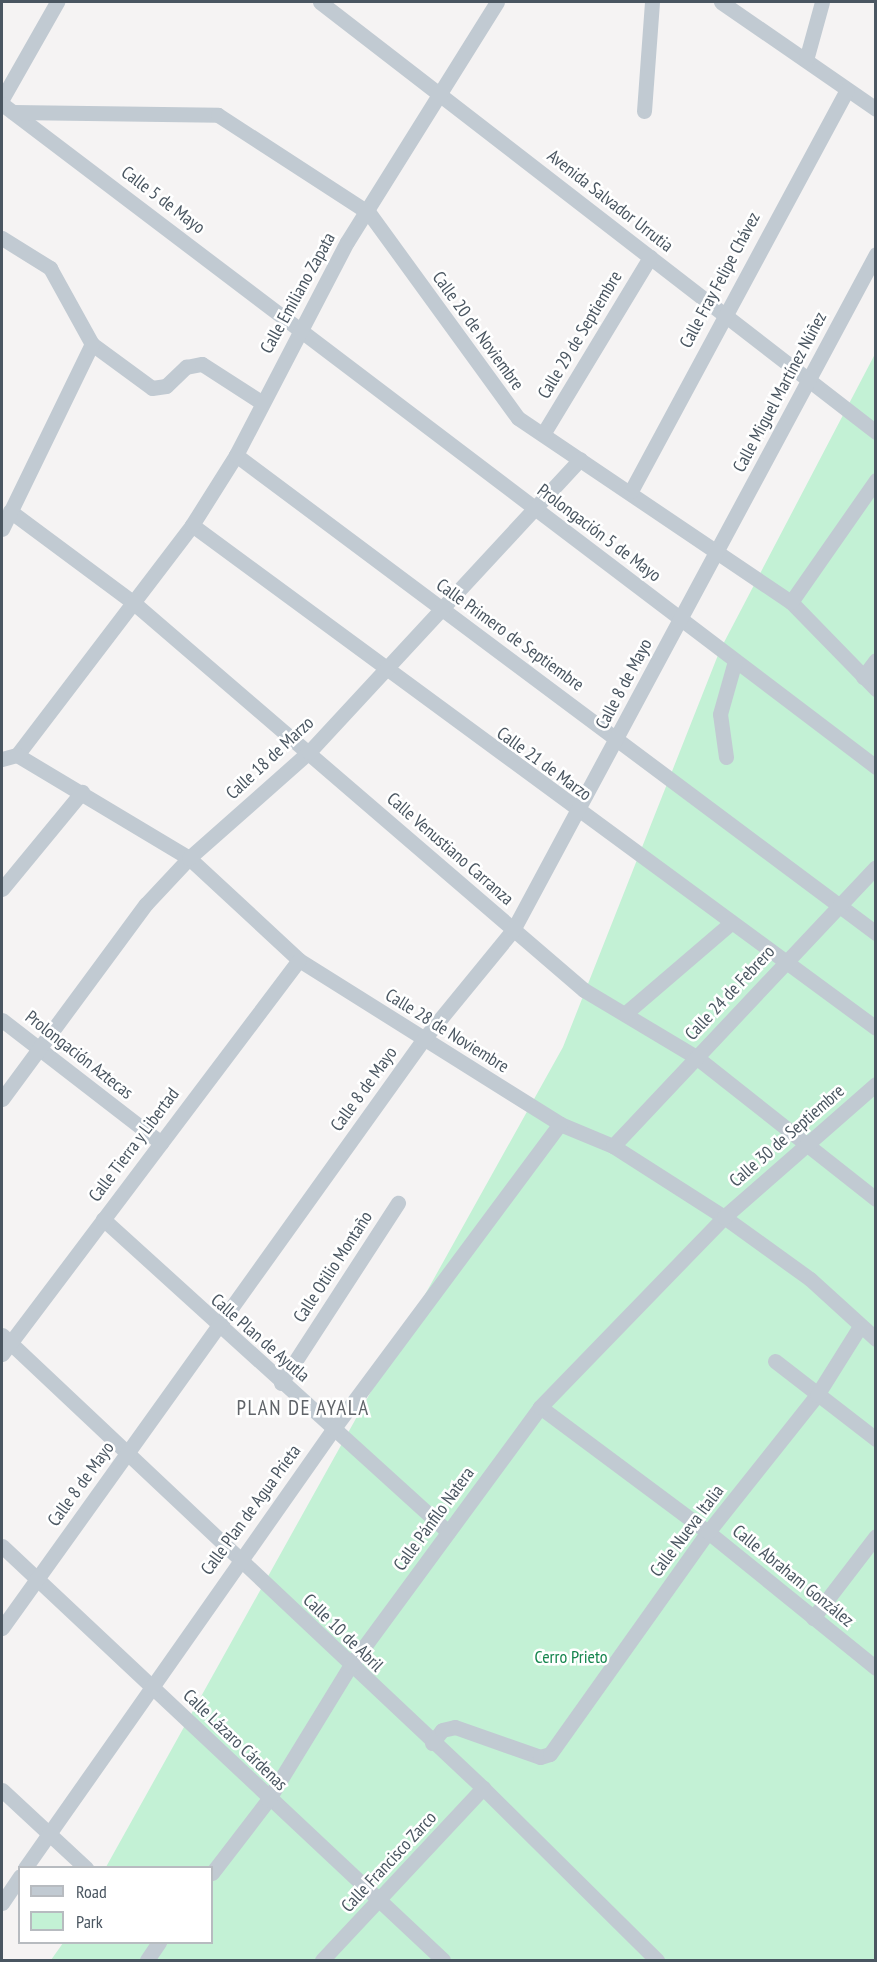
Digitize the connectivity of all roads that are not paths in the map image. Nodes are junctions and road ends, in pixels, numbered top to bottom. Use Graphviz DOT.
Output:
graph roads {
  1 [pos="57,2"];
  2 [pos="320,2"];
  3 [pos="497,2"];
  4 [pos="652,2"];
  5 [pos="721,2"];
  6 [pos="822,2"];
  7 [pos="806,60"];
  8 [pos="847,90"];
  9 [pos="442,96"];
  10 [pos="2,99"];
  11 [pos="7,108"];
  12 [pos="876,109"];
  13 [pos="644,111"];
  14 [pos="369,213"];
  15 [pos="2,238"];
  16 [pos="876,254"];
  17 [pos="650,257"];
  18 [pos="723,314"];
  19 [pos="301,327"];
  20 [pos="92,344"];
  21 [pos="808,379"];
  22 [pos="261,402"];
  23 [pos="876,432"];
  24 [pos="543,434"];
  25 [pos="236,455"];
  26 [pos="580,459"];
  27 [pos="876,480"];
  28 [pos="631,491"];
  29 [pos="536,510"];
  30 [pos="10,511"];
  31 [pos="192,525"];
  32 [pos="2,529"];
  33 [pos="719,549"];
  34 [pos="791,602"];
  35 [pos="135,604"];
  36 [pos="442,609"];
  37 [pos="681,620"];
  38 [pos="735,660"];
  39 [pos="876,660"];
  40 [pos="383,670"];
  41 [pos="863,677"];
  42 [pos="876,689"];
  43 [pos="617,738"];
  44 [pos="309,752"];
  45 [pos="17,755"];
  46 [pos="726,757"];
  47 [pos="2,759"];
  48 [pos="876,766"];
  49 [pos="82,792"];
  50 [pos="577,812"];
  51 [pos="189,858"];
  52 [pos="876,867"];
  53 [pos="2,889"];
  54 [pos="840,905"];
  55 [pos="731,923"];
  56 [pos="513,930"];
  57 [pos="876,933"];
  58 [pos="299,960"];
  59 [pos="786,962"];
  60 [pos="627,1012"];
  61 [pos="2,1020"];
  62 [pos="876,1028"];
  63 [pos="423,1040"];
  64 [pos="38,1048"];
  65 [pos="696,1056"];
  66 [pos="876,1084"];
  67 [pos="2,1099"];
  68 [pos="560,1124"];
  69 [pos="808,1142"];
  70 [pos="161,1143"];
  71 [pos="613,1146"];
  72 [pos="876,1199"];
  73 [pos="398,1203"];
  74 [pos="724,1217"];
  75 [pos="103,1219"];
  76 [pos="216,1328"];
  77 [pos="858,1328"];
  78 [pos="876,1339"];
  79 [pos="4,1344"];
  80 [pos="775,1361"];
  81 [pos="281,1383"];
  82 [pos="817,1395"];
  83 [pos="540,1407"];
  84 [pos="334,1428"];
  85 [pos="876,1439"];
  86 [pos="128,1453"];
  87 [pos="448,1532"];
  88 [pos="708,1532"];
  89 [pos="876,1536"];
  90 [pos="2,1546"];
  91 [pos="240,1560"];
  92 [pos="36,1579"];
  93 [pos="813,1618"];
  94 [pos="2,1628"];
  95 [pos="350,1666"];
  96 [pos="876,1668"];
  97 [pos="150,1686"];
  98 [pos="432,1743"];
  99 [pos="483,1788"];
  100 [pos="2,1790"];
  101 [pos="268,1800"];
  102 [pos="49,1833"];
  103 [pos="26,1866"];
  104 [pos="84,1866"];
  105 [pos="213,1873"];
  106 [pos="18,1879"];
  107 [pos="2,1903"];
  108 [pos="378,1903"];
  109 [pos="158,1944"];
  110 [pos="147,1960"];
  111 [pos="322,1960"];
  112 [pos="442,1960"];
  113 [pos="654,1960"];
  1 -- 10 [label="street"];
  2 -- 9 [label="street, Avenida Salvador Urrutia"];
  3 -- 9 [label="street, Calle Emiliano Zapata"];
  4 -- 13 [label="street"];
  5 -- 7 [label="street"];
  6 -- 7 [label="street"];
  7 -- 8 [label="street"];
  8 -- 12 [label="street"];
  8 -- 18 [label="street, Calle Fray Felipe Chávez"];
  9 -- 14 [label="street, Calle Emiliano Zapata"];
  9 -- 17 [label="street, Avenida Salvador Urrutia"];
  11 -- 14 [label="street, Calle 20 de Noviembre"];
  11 -- 19 [label="street, Calle 5 de Mayo"];
  14 -- 19 [label="street, Calle Emiliano Zapata"];
  14 -- 24 [label="street, Calle 20 de Noviembre"];
  15 -- 20 [label="street"];
  16 -- 21 [label="street, Calle Miguel Martínez Núñez"];
  17 -- 18 [label="street, Avenida Salvador Urrutia"];
  17 -- 24 [label="street, Calle 29 de Septiembre"];
  18 -- 21 [label="street, Avenida Salvador Urrutia"];
  18 -- 28 [label="street, Calle Fray Felipe Chávez"];
  19 -- 22 [label="street, Calle Emiliano Zapata"];
  19 -- 29 [label="street, Prolongación 5 de Mayo"];
  20 -- 22 [label="street"];
  20 -- 30 [label="street"];
  21 -- 23 [label="street, Avenida Salvador Urrutia"];
  21 -- 33 [label="street, Calle Miguel Martínez Núñez"];
  22 -- 25 [label="street, Calle Emiliano Zapata"];
  24 -- 26 [label="street, Calle 20 de Noviembre"];
  25 -- 31 [label="street, Calle Emiliano Zapata"];
  25 -- 36 [label="street, Calle Primero de Septiembre"];
  26 -- 28 [label="street, Calle 20 de Noviembre"];
  26 -- 29 [label="street, Calle 18 de Marzo"];
  27 -- 34 [label="street"];
  28 -- 33 [label="street, Calle 20 de Noviembre"];
  29 -- 36 [label="street, Calle 18 de Marzo"];
  29 -- 37 [label="street, Prolongación 5 de Mayo"];
  30 -- 32 [label="street"];
  30 -- 35 [label="street, Calle Venustiano Carranza"];
  31 -- 35 [label="street, Calle Emiliano Zapata"];
  31 -- 40 [label="street, Calle 21 de Marzo"];
  33 -- 34 [label="street, Calle 20 de Noviembre"];
  33 -- 37 [label="street, Calle 8 de Mayo"];
  34 -- 41 [label="street, Calle 20 de Noviembre"];
  35 -- 44 [label="street, Calle Venustiano Carranza"];
  35 -- 45 [label="street, Calle Emiliano Zapata"];
  36 -- 40 [label="street, Calle 18 de Marzo"];
  36 -- 43 [label="street, Calle Primero de Septiembre"];
  37 -- 38 [label="street, Prolongación 5 de Mayo"];
  37 -- 43 [label="street, Calle 8 de Mayo"];
  38 -- 46 [label="street"];
  38 -- 48 [label="street, Prolongación 5 de Mayo"];
  39 -- 41 [label="street"];
  40 -- 44 [label="street, Calle 18 de Marzo"];
  40 -- 50 [label="street, Calle 21 de Marzo"];
  41 -- 42 [label="street, Calle 20 de Noviembre"];
  43 -- 50 [label="street, Calle 8 de Mayo"];
  43 -- 54 [label="street, Calle Primero de Septiembre"];
  44 -- 51 [label="street, Calle 18 de Marzo"];
  44 -- 56 [label="street, Calle Venustiano Carranza"];
  45 -- 47 [label="street"];
  45 -- 49 [label="street, Calle 28 de Noviembre"];
  49 -- 51 [label="street, Calle 28 de Noviembre"];
  49 -- 53 [label="street"];
  50 -- 55 [label="street, Calle 21 de Marzo"];
  50 -- 56 [label="street, Calle 8 de Mayo"];
  51 -- 58 [label="street, Calle 28 de Noviembre"];
  51 -- 64 [label="street, Calle 18 de Marzo"];
  52 -- 54 [label="street, Calle 24 de Febrero"];
  54 -- 57 [label="street, Calle Primero de Septiembre"];
  54 -- 59 [label="street, Calle 24 de Febrero"];
  55 -- 59 [label="street, Calle 21 de Marzo"];
  55 -- 60 [label="street"];
  56 -- 60 [label="street, Calle Venustiano Carranza"];
  56 -- 63 [label="street, Calle 8 de Mayo"];
  58 -- 63 [label="street, Calle 28 de Noviembre"];
  58 -- 70 [label="street, Calle Tierra y Libertad"];
  59 -- 62 [label="street, Calle 21 de Marzo"];
  59 -- 65 [label="street, Calle 24 de Febrero"];
  60 -- 65 [label="street, Calle Venustiano Carranza"];
  61 -- 64 [label="street, Prolongación Aztecas"];
  63 -- 68 [label="street, Calle 28 de Noviembre"];
  63 -- 76 [label="street, Calle 8 de Mayo"];
  64 -- 67 [label="street, Calle 18 de Marzo"];
  64 -- 70 [label="street, Prolongación Aztecas"];
  65 -- 69 [label="street, Calle Venustiano Carranza"];
  65 -- 71 [label="street, Calle 24 de Febrero"];
  66 -- 69 [label="street, Calle 30 de Septiembre"];
  68 -- 71 [label="street, Calle 28 de Noviembre"];
  68 -- 84 [label="street, Calle Plan de Agua Prieta"];
  69 -- 72 [label="street, Calle Venustiano Carranza"];
  69 -- 74 [label="street, Calle 30 de Septiembre"];
  70 -- 75 [label="street, Calle Tierra y Libertad"];
  71 -- 74 [label="street, Calle 28 de Noviembre"];
  73 -- 81 [label="street, Calle Otilio Montaño"];
  74 -- 77 [label="street, Calle 28 de Noviembre"];
  74 -- 83 [label="street, Calle Pánfilo Natera"];
  75 -- 76 [label="street, Calle Plan de Ayutla"];
  75 -- 79 [label="street, Calle Tierra y Libertad"];
  76 -- 81 [label="street, Calle Plan de Ayutla"];
  76 -- 86 [label="street, Calle 8 de Mayo"];
  77 -- 78 [label="street, Calle 28 de Noviembre"];
  77 -- 82 [label="street, Calle Nueva Italia"];
  79 -- 86 [label="street, Calle 10 de Abril"];
  80 -- 82 [label="street"];
  81 -- 84 [label="street, Calle Plan de Ayutla"];
  82 -- 85 [label="street"];
  82 -- 88 [label="street, Calle Nueva Italia"];
  83 -- 87 [label="street, Calle Pánfilo Natera"];
  83 -- 88 [label="street, Calle Abraham González"];
  84 -- 87 [label="street, Calle Plan de Ayutla"];
  84 -- 91 [label="street, Calle Plan de Agua Prieta"];
  86 -- 91 [label="street, Calle 10 de Abril"];
  86 -- 92 [label="street, Calle 8 de Mayo"];
  87 -- 95 [label="street, Calle Pánfilo Natera"];
  88 -- 93 [label="street, Calle Abraham González"];
  88 -- 98 [label="street, Calle Nueva Italia"];
  89 -- 93 [label="street"];
  90 -- 92 [label="street, Calle Lázaro Cárdenas"];
  91 -- 95 [label="street, Calle 10 de Abril"];
  91 -- 97 [label="street, Calle Plan de Agua Prieta"];
  92 -- 94 [label="street, Calle 8 de Mayo"];
  92 -- 97 [label="street, Calle Lázaro Cárdenas"];
  93 -- 96 [label="street, Calle Abraham González"];
  95 -- 98 [label="street, Calle 10 de Abril"];
  95 -- 101 [label="street, Calle Pánfilo Natera"];
  97 -- 101 [label="street, Calle Lázaro Cárdenas"];
  97 -- 102 [label="street, Calle Plan de Agua Prieta"];
  98 -- 99 [label="street, Calle 10 de Abril"];
  99 -- 108 [label="street, Calle Francisco Zarco"];
  99 -- 113 [label="street, Calle 10 de Abril"];
  100 -- 102 [label="street"];
  101 -- 105 [label="street, Calle Pánfilo Natera"];
  101 -- 108 [label="street, Calle Lázaro Cárdenas"];
  102 -- 103 [label="street, Calle Plan de Agua Prieta"];
  102 -- 104 [label="street"];
  106 -- 107 [label="street"];
  108 -- 111 [label="street, Calle Francisco Zarco"];
  108 -- 112 [label="street, Calle Lázaro Cárdenas"];
  109 -- 110 [label="street"];
}
